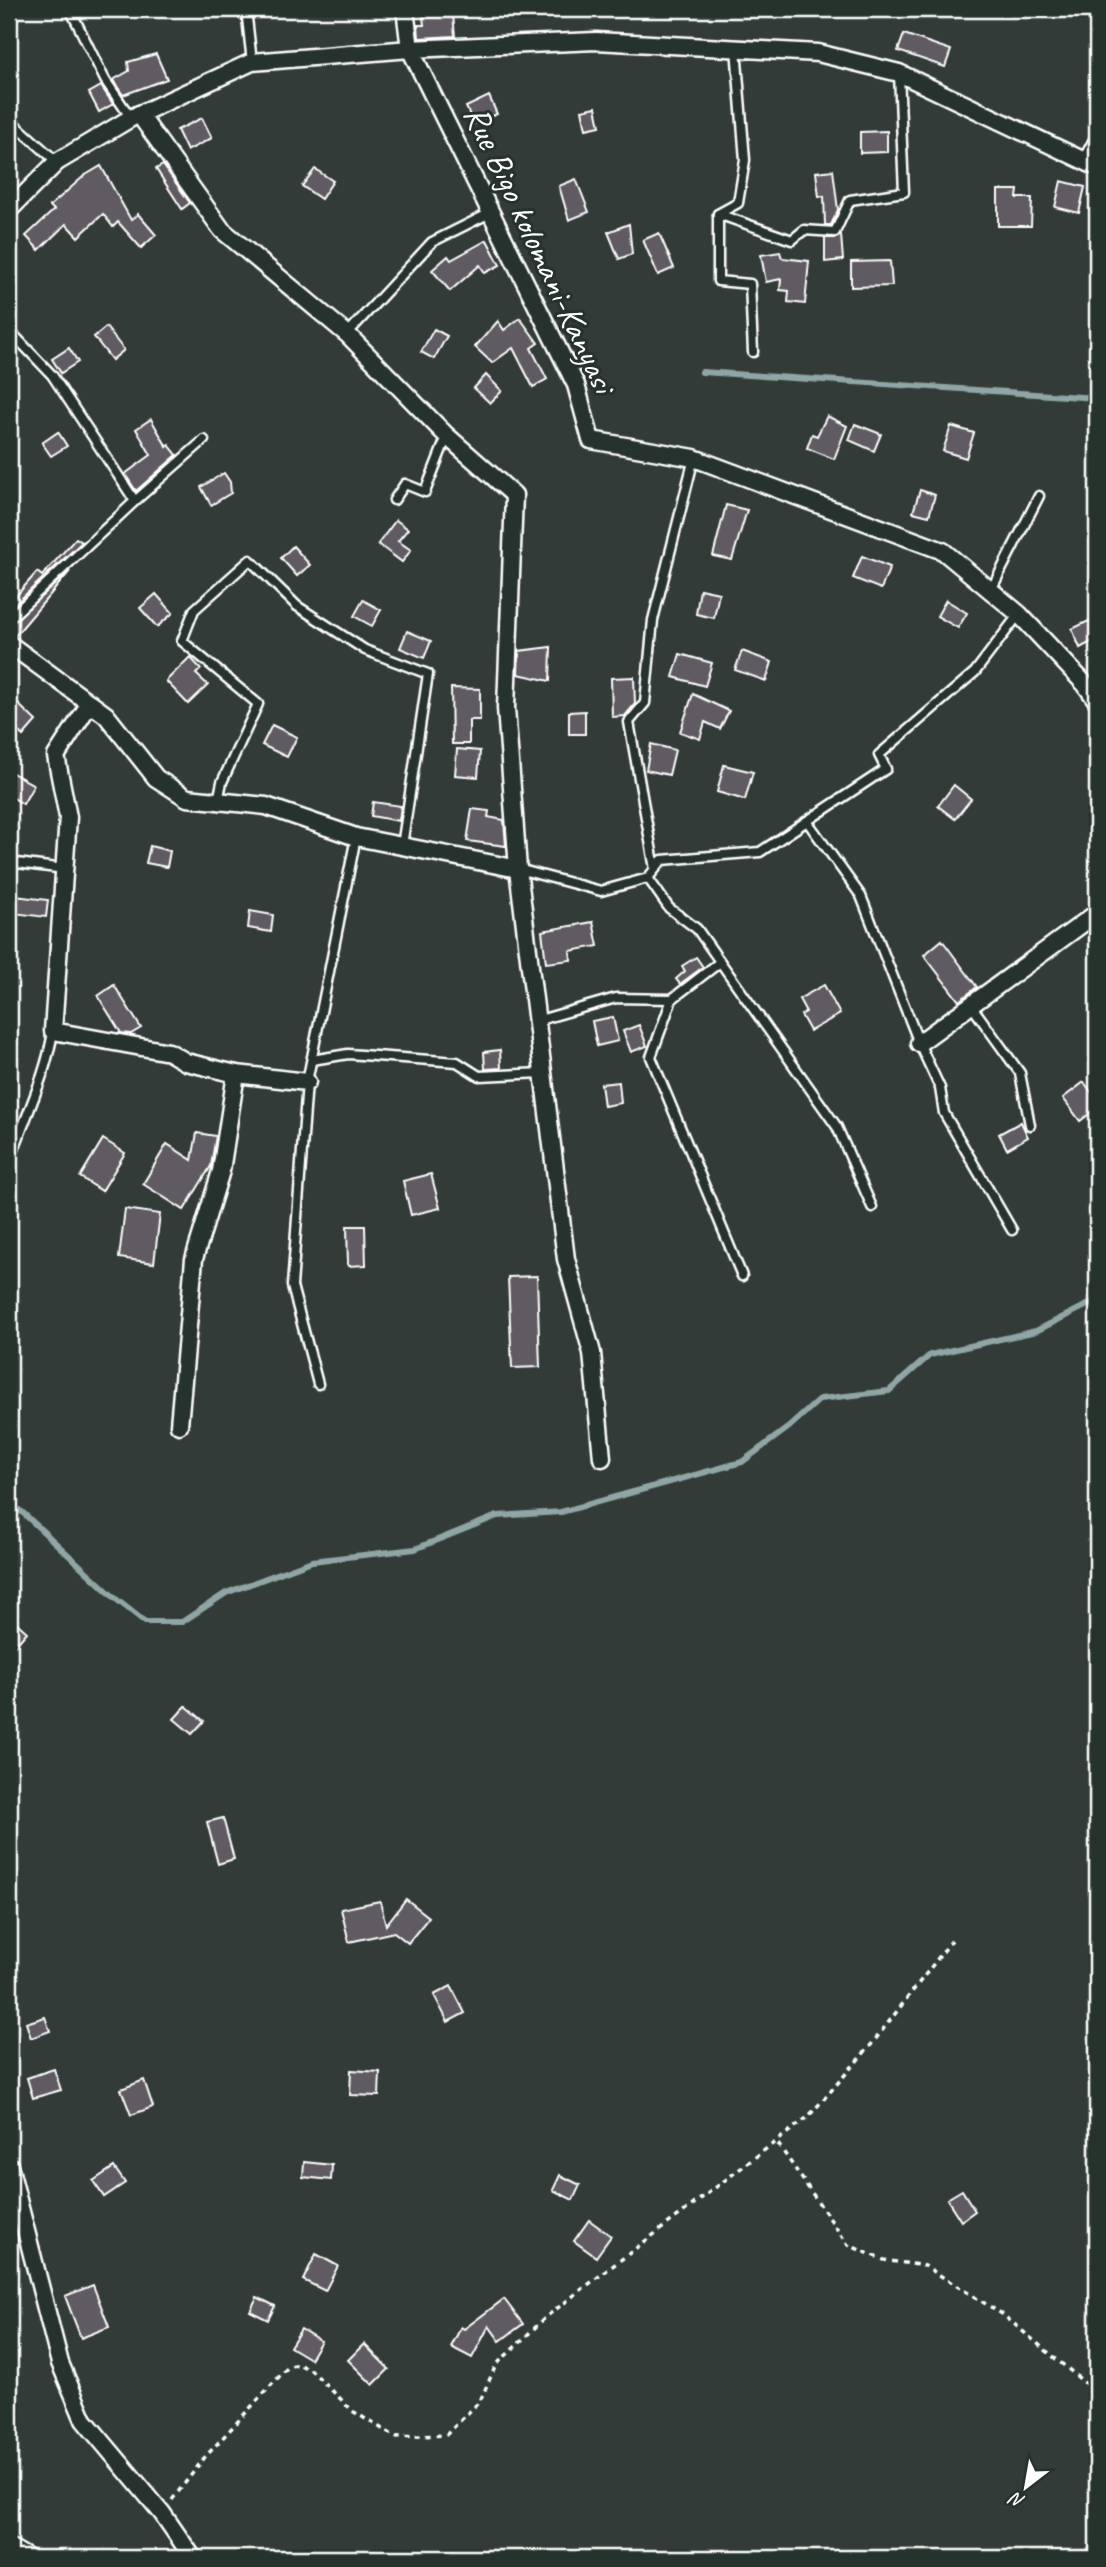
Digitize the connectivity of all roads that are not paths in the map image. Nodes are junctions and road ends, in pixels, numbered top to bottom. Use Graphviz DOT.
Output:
graph roads {
  1 [pos="70,9"];
  2 [pos="246,9"];
  3 [pos="405,9"];
  4 [pos="736,48"];
  5 [pos="410,49"];
  6 [pos="252,62"];
  7 [pos="899,73"];
  8 [pos="135,116"];
  9 [pos="9,119"];
  10 [pos="1097,134"];
  11 [pos="57,162"];
  12 [pos="1090,164"];
  13 [pos="9,210"];
  14 [pos="492,212"];
  15 [pos="718,214"];
  16 [pos="9,330"];
  17 [pos="347,334"];
  18 [pos="753,352"];
  19 [pos="447,436"];
  20 [pos="205,440"];
  21 [pos="694,458"];
  22 [pos="1039,496"];
  23 [pos="394,500"];
  24 [pos="135,501"];
  25 [pos="991,591"];
  26 [pos="1019,614"];
  27 [pos="9,619"];
  28 [pos="9,644"];
  29 [pos="1097,671"];
  30 [pos="1086,684"];
  31 [pos="1097,701"];
  32 [pos="90,704"];
  33 [pos="218,801"];
  34 [pos="807,821"];
  35 [pos="356,837"];
  36 [pos="402,846"];
  37 [pos="9,862"];
  38 [pos="65,869"];
  39 [pos="519,869"];
  40 [pos="655,869"];
  41 [pos="648,878"];
  42 [pos="1097,913"];
  43 [pos="720,962"];
  44 [pos="673,999"];
  45 [pos="971,1005"];
  46 [pos="536,1021"];
  47 [pos="53,1031"];
  48 [pos="919,1043"];
  49 [pos="312,1060"];
  50 [pos="236,1073"];
  51 [pos="542,1073"];
  52 [pos="307,1082"];
  53 [pos="1030,1125"];
  54 [pos="9,1166"];
  55 [pos="872,1207"];
  56 [pos="1012,1230"];
  57 [pos="742,1276"];
  58 [pos="318,1384"];
  59 [pos="179,1425"];
  60 [pos="602,1458"];
  61 [pos="9,2165"];
  62 [pos="9,2547"];
  63 [pos="28,2558"];
  64 [pos="193,2558"];
  1 -- 8 [label="lane"];
  2 -- 6 [label="lane"];
  3 -- 5 [label="street, Rue Bigo kolomani-Kanyasi"];
  4 -- 5 [label="street"];
  4 -- 7 [label="street"];
  4 -- 15 [label="lane"];
  5 -- 6 [label="street"];
  5 -- 14 [label="street, Rue Bigo kolomani-Kanyasi"];
  6 -- 8 [label="street"];
  7 -- 12 [label="street"];
  7 -- 15 [label="lane"];
  8 -- 11 [label="street"];
  8 -- 17 [label="street"];
  9 -- 11 [label="lane"];
  10 -- 12 [label="lane"];
  11 -- 13 [label="street"];
  14 -- 17 [label="lane"];
  14 -- 21 [label="street, Rue Bigo kolomani-Kanyasi"];
  15 -- 18 [label="lane"];
  16 -- 24 [label="lane"];
  17 -- 19 [label="street"];
  19 -- 23 [label="lane"];
  19 -- 39 [label="street"];
  20 -- 24 [label="lane"];
  21 -- 25 [label="street, Rue Bigo kolomani-Kanyasi"];
  21 -- 40 [label="lane"];
  22 -- 25 [label="lane"];
  24 -- 27 [label="lane"];
  25 -- 26 [label="street, Rue Bigo kolomani-Kanyasi"];
  26 -- 30 [label="street, Rue Bigo kolomani-Kanyasi"];
  26 -- 34 [label="lane"];
  28 -- 32 [label="street"];
  29 -- 30 [label="street"];
  30 -- 31 [label="street, Rue Bigo kolomani-Kanyasi"];
  32 -- 33 [label="street"];
  32 -- 38 [label="street"];
  33 -- 35 [label="street"];
  33 -- 36 [label="lane"];
  34 -- 40 [label="lane"];
  34 -- 48 [label="lane"];
  35 -- 36 [label="street"];
  35 -- 49 [label="lane"];
  36 -- 39 [label="street"];
  37 -- 38 [label="lane"];
  38 -- 47 [label="street"];
  39 -- 41 [label="lane"];
  39 -- 46 [label="street"];
  40 -- 41 [label="lane"];
  41 -- 43 [label="lane"];
  42 -- 45 [label="street"];
  43 -- 44 [label="lane"];
  43 -- 55 [label="lane"];
  44 -- 46 [label="lane"];
  44 -- 57 [label="lane"];
  45 -- 48 [label="street"];
  45 -- 53 [label="lane"];
  46 -- 51 [label="street"];
  47 -- 50 [label="street"];
  47 -- 54 [label="lane"];
  48 -- 56 [label="lane"];
  49 -- 51 [label="lane"];
  49 -- 52 [label="lane"];
  50 -- 52 [label="street"];
  50 -- 59 [label="street"];
  51 -- 60 [label="street"];
  52 -- 58 [label="lane"];
  61 -- 64 [label="street"];
  62 -- 63 [label="street"];
}
